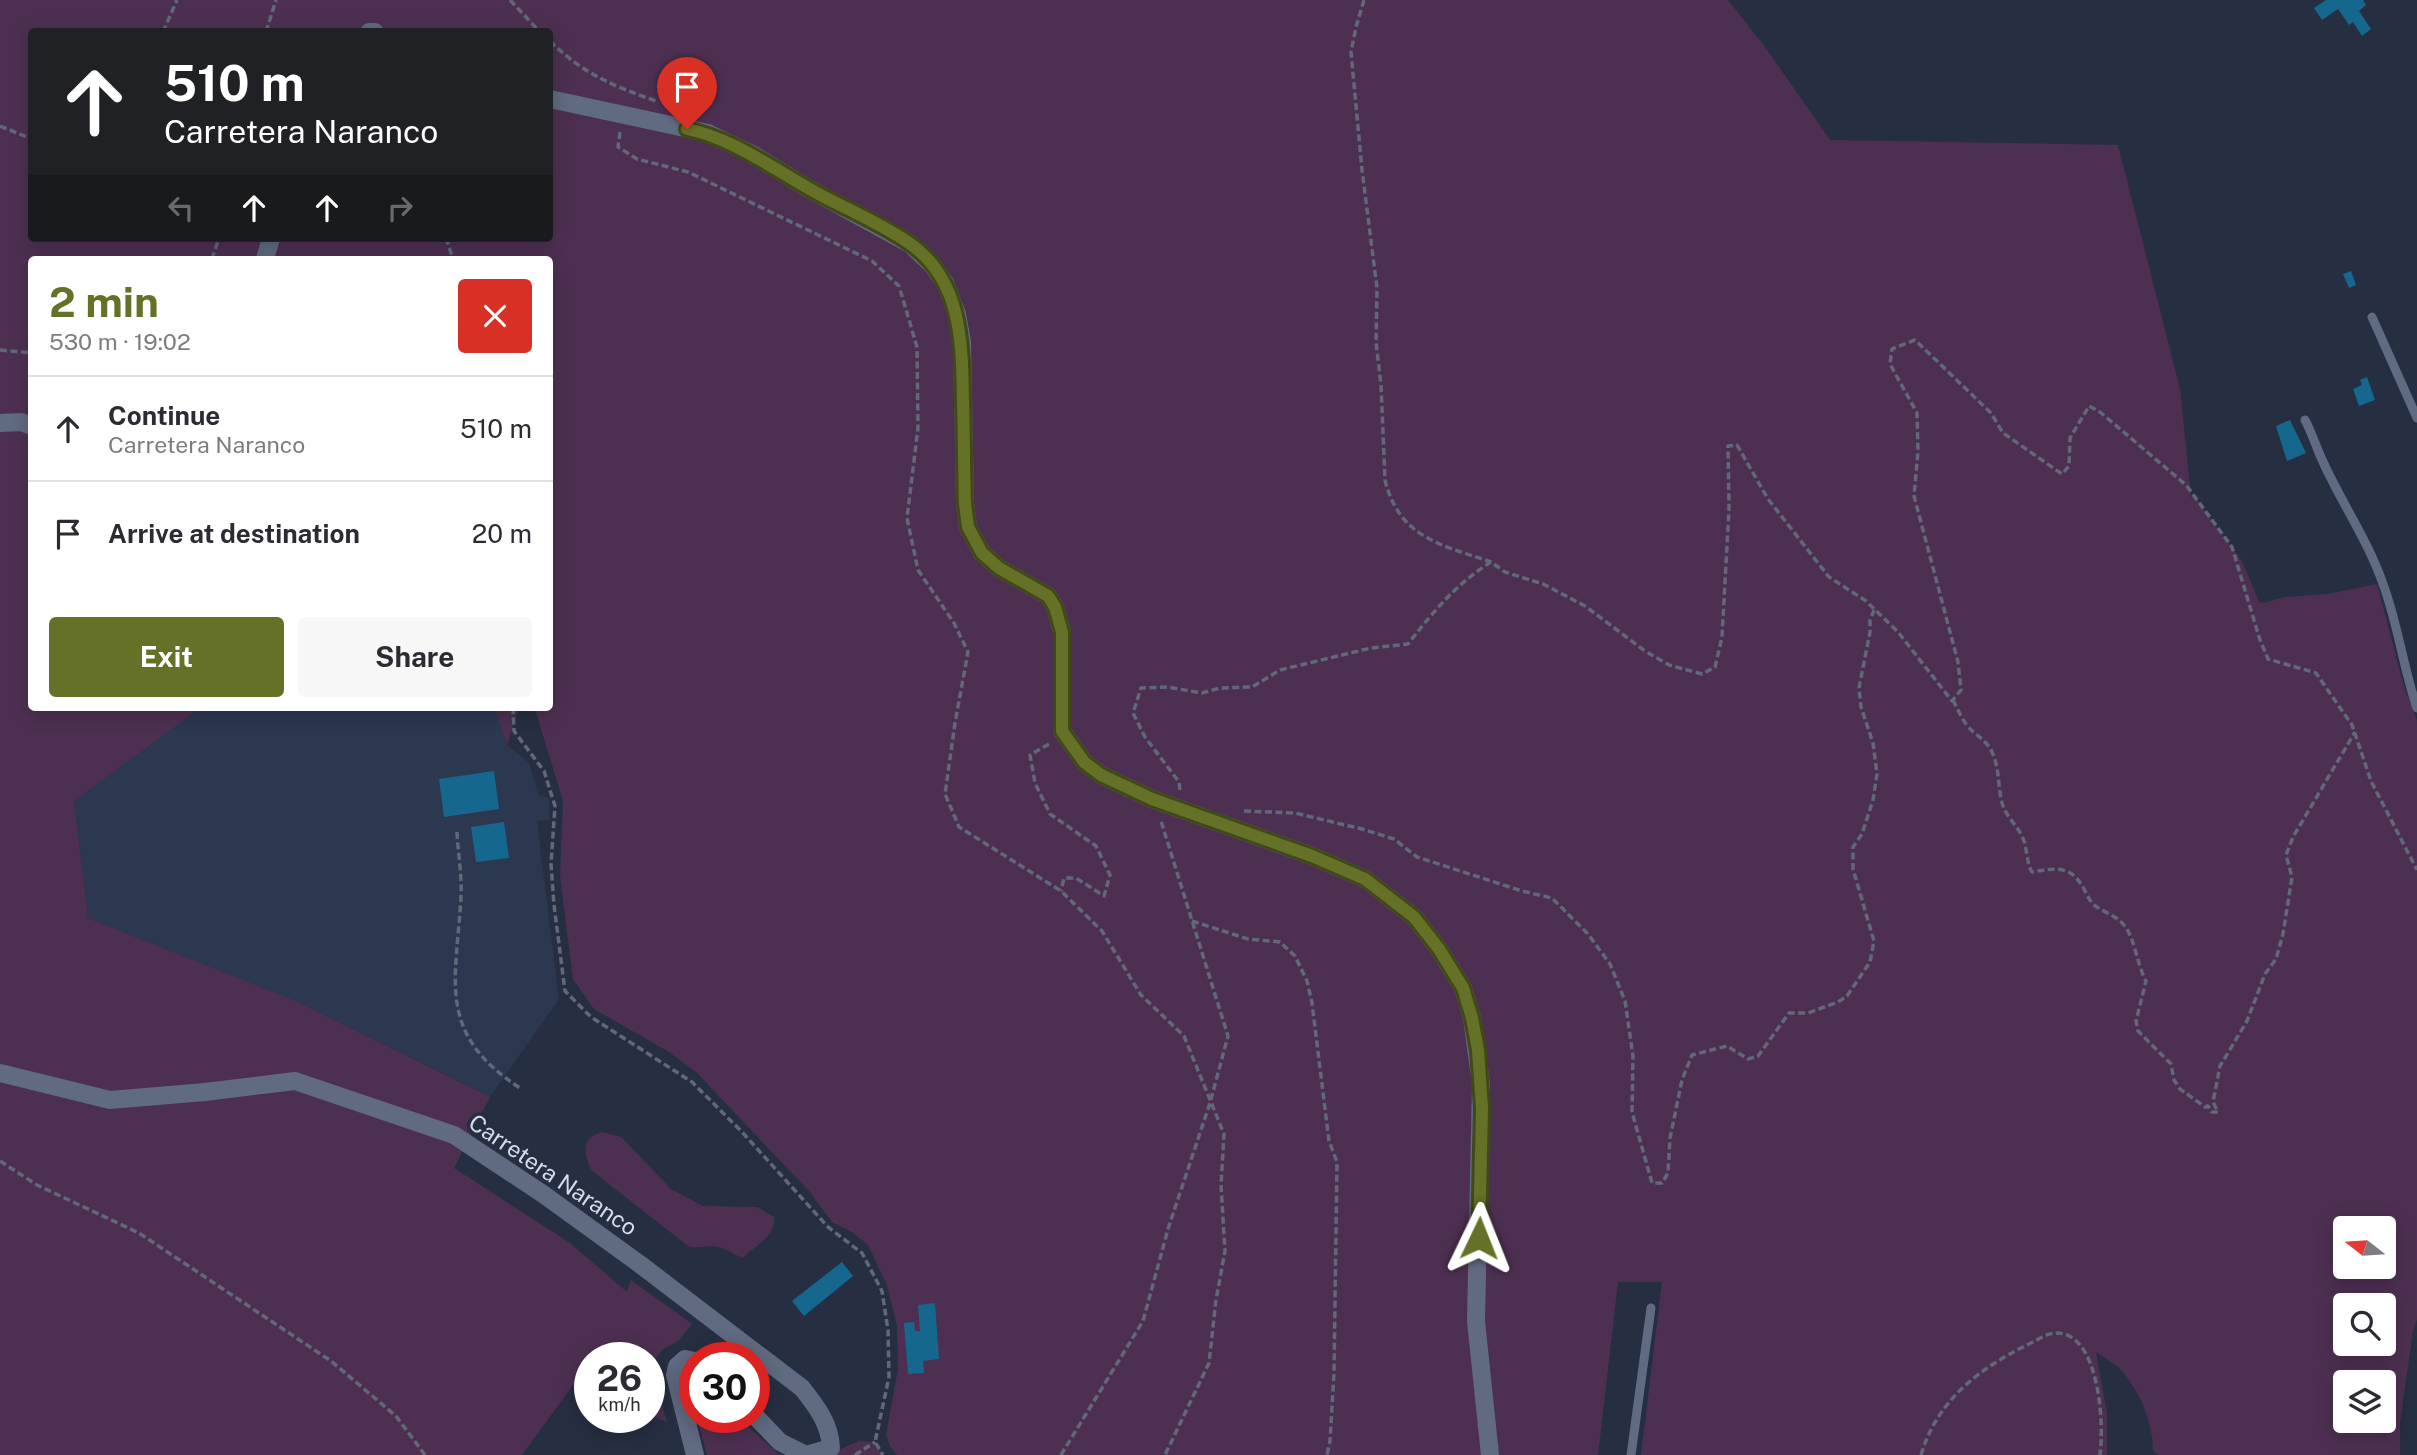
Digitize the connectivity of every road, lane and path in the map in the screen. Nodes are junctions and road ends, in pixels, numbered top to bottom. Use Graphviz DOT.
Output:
graph roads {
  1 [pos="177,0"];
  2 [pos="276,0"];
  3 [pos="510,0"];
  4 [pos="1364,0"];
  5 [pos="165,28"];
  6 [pos="267,28"];
  7 [pos="536,28"];
  8 [pos="553,44"];
  9 [pos="553,100"];
  10 [pos="665,104"];
  11 [pos="623,115"];
  12 [pos="0,125"];
  13 [pos="28,137"];
  14 [pos="2372,317"];
  15 [pos="0,350"];
  16 [pos="28,354"];
  17 [pos="2417,418"];
  18 [pos="2305,420"];
  19 [pos="0,423"];
  20 [pos="28,425"];
  21 [pos="1491,562"];
  22 [pos="1874,609"];
  23 [pos="1953,700"];
  24 [pos="2417,708"];
  25 [pos="513,711"];
  26 [pos="2355,732"];
  27 [pos="1068,740"];
  28 [pos="1152,799"];
  29 [pos="1182,810"];
  30 [pos="1242,811"];
  31 [pos="457,832"];
  32 [pos="2417,870"];
  33 [pos="1060,891"];
  34 [pos="1191,921"];
  35 [pos="0,1073"];
  36 [pos="520,1088"];
  37 [pos="1210,1103"];
  38 [pos="0,1161"];
  39 [pos="1651,1308"];
  40 [pos="742,1342"];
  41 [pos="770,1363"];
  42 [pos="679,1364"];
  43 [pos="679,1391"];
  44 [pos="770,1432"];
  45 [pos="690,1433"];
  46 [pos="875,1442"];
  47 [pos="425,1455"];
  48 [pos="695,1455"];
  49 [pos="855,1455"];
  50 [pos="883,1455"];
  51 [pos="1061,1455"];
  52 [pos="1165,1455"];
  53 [pos="1327,1455"];
  54 [pos="1490,1455"];
  55 [pos="1631,1455"];
  56 [pos="1921,1455"];
  57 [pos="2100,1455"];
  1 -- 5 [label="path"];
  2 -- 6 [label="path"];
  3 -- 7 [label="path"];
  4 -- 21 [label="path"];
  8 -- 10 [label="path"];
  9 -- 11 [label="street"];
  11 -- 27 [label="street"];
  11 -- 33 [label="path"];
  12 -- 13 [label="path"];
  14 -- 17 [label="lane"];
  15 -- 16 [label="path"];
  18 -- 24 [label="lane"];
  19 -- 20 [label="street"];
  21 -- 22 [label="path"];
  21 -- 29 [label="path"];
  22 -- 23 [label="path"];
  22 -- 30 [label="path"];
  23 -- 26 [label="path"];
  23 -- 26 [label="path"];
  25 -- 46 [label="path"];
  26 -- 32 [label="path"];
  27 -- 28 [label="street"];
  27 -- 33 [label="path"];
  28 -- 29 [label="street"];
  28 -- 34 [label="path"];
  29 -- 54 [label="street"];
  31 -- 36 [label="path"];
  33 -- 37 [label="path"];
  34 -- 37 [label="path"];
  34 -- 53 [label="path"];
  35 -- 40 [label="street, Carretera Naranco"];
  37 -- 51 [label="path"];
  37 -- 52 [label="path"];
  38 -- 47 [label="path"];
  39 -- 55 [label="lane"];
  41 -- 44 [label="street, Carretera Naranco"];
  42 -- 43 [label="street"];
  45 -- 48 [label="street"];
  46 -- 49 [label="path"];
  46 -- 50 [label="path"];
  56 -- 57 [label="path"];
}
